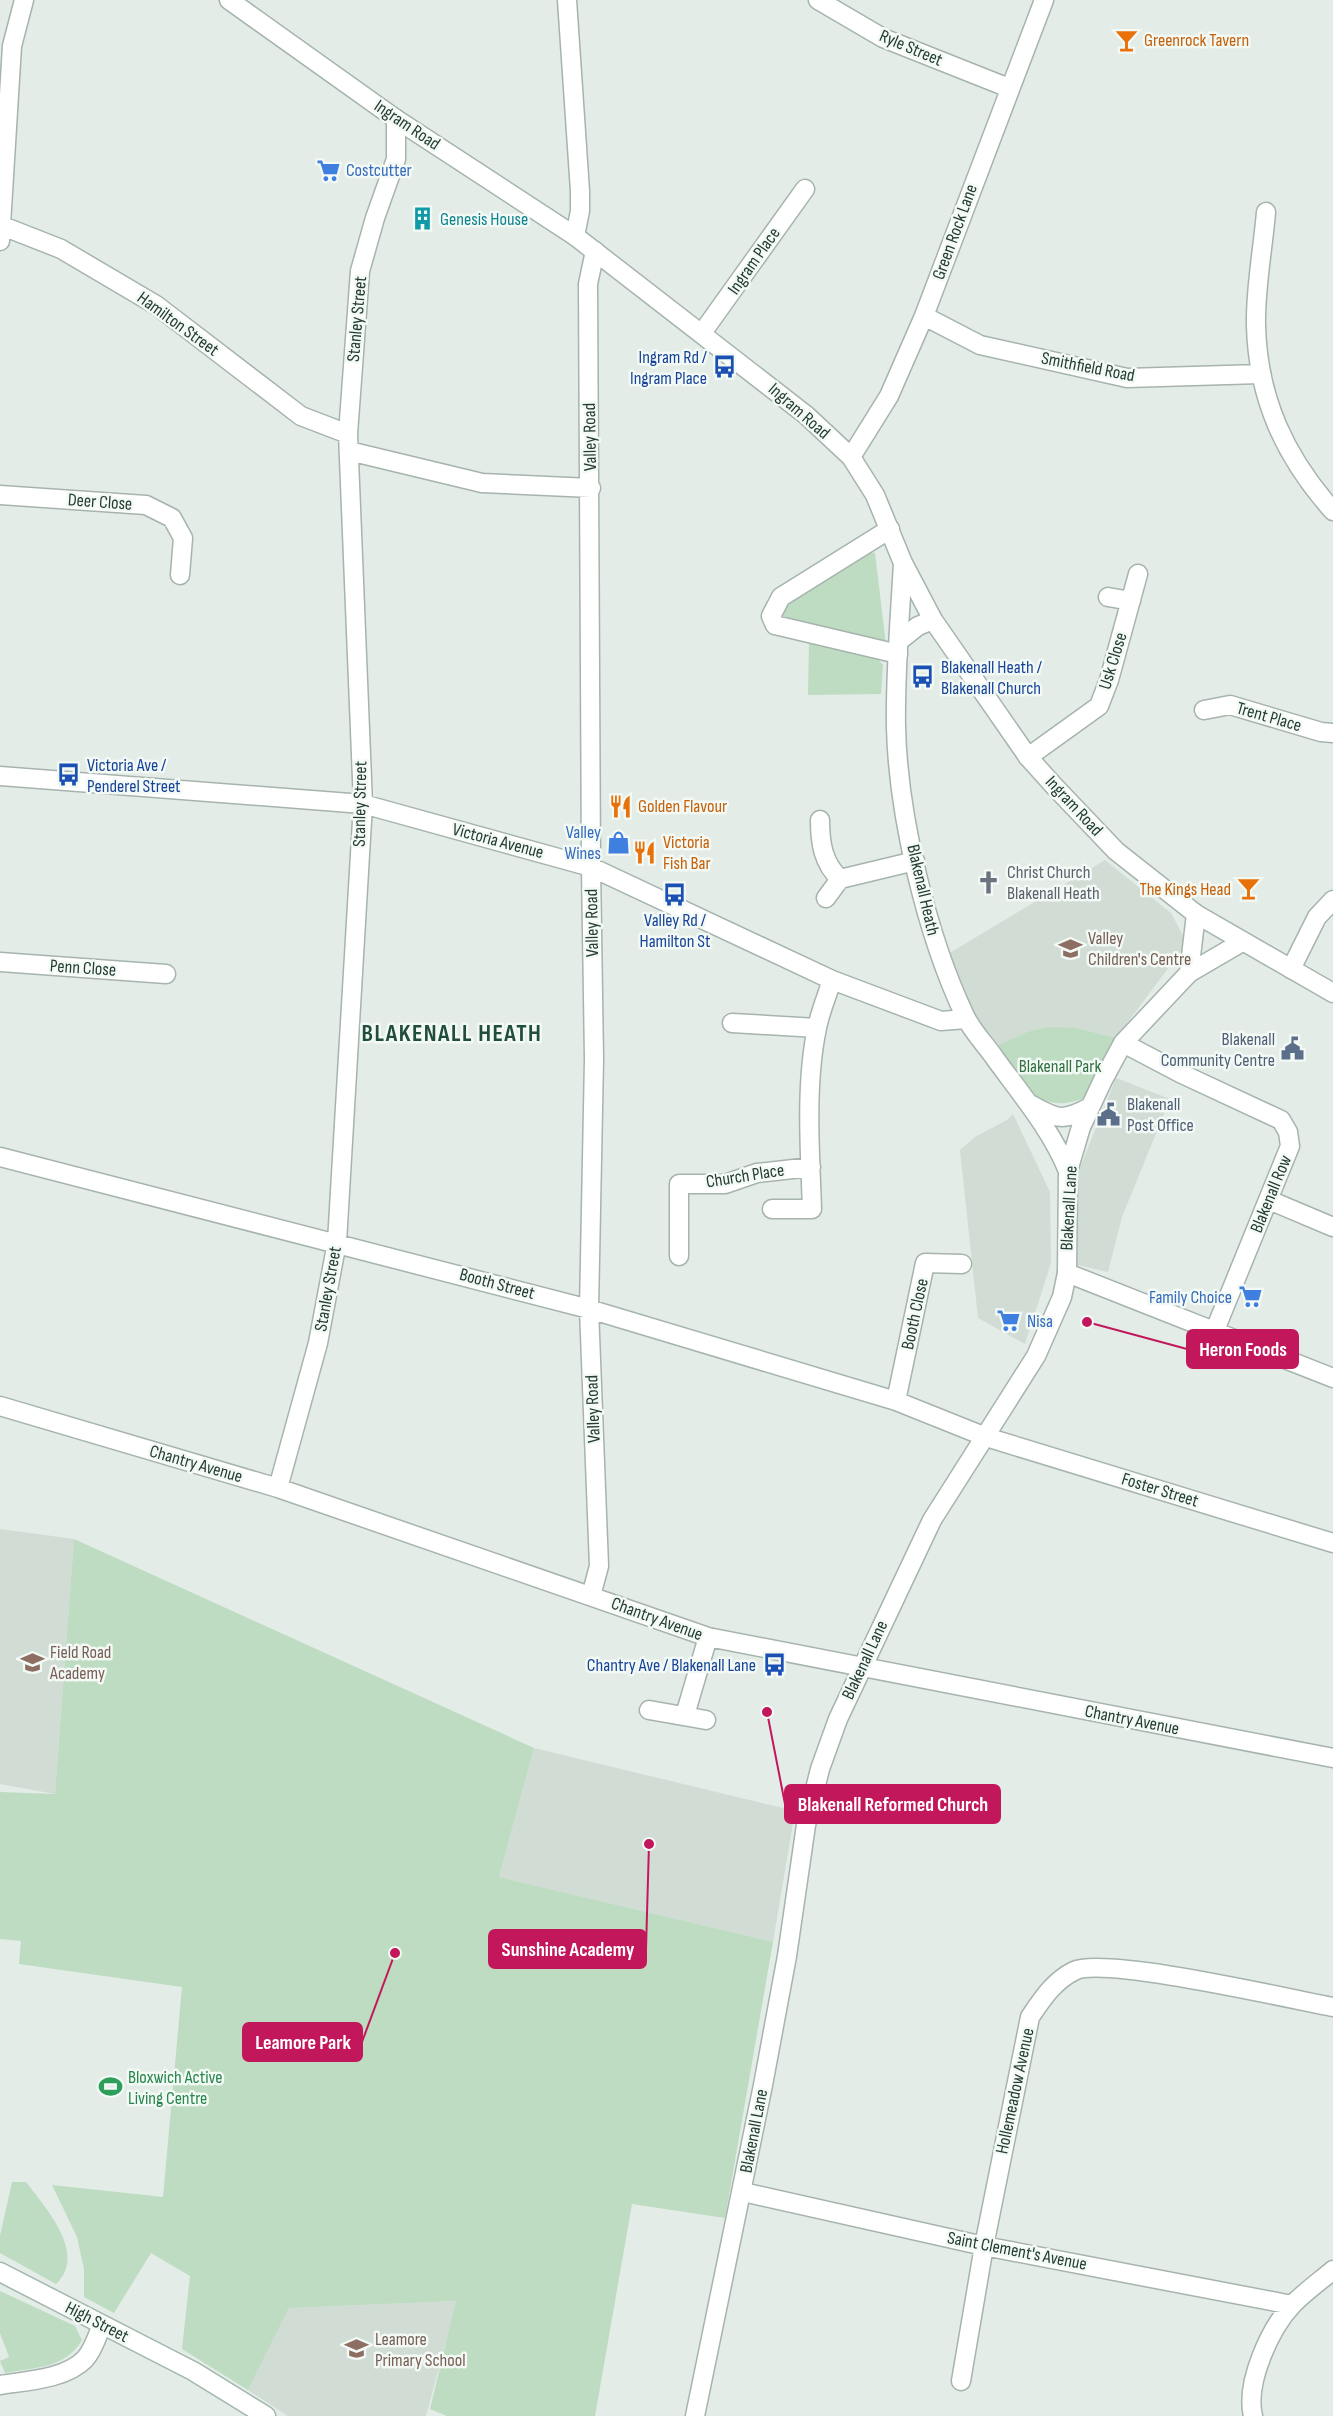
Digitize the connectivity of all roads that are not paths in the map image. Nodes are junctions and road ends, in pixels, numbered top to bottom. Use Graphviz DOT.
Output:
graph roads {
  1 [pos="24,0"];
  2 [pos="229,0"];
  3 [pos="567,0"];
  4 [pos="818,0"];
  5 [pos="1044,0"];
  6 [pos="1009,88"];
  7 [pos="396,119"];
  8 [pos="805,189"];
  9 [pos="1266,212"];
  10 [pos="0,225"];
  11 [pos="575,236"];
  12 [pos="0,241"];
  13 [pos="595,251"];
  14 [pos="924,316"];
  15 [pos="702,333"];
  16 [pos="1260,374"];
  17 [pos="349,443"];
  18 [pos="851,457"];
  19 [pos="591,488"];
  20 [pos="0,495"];
  21 [pos="1333,511"];
  22 [pos="890,530"];
  23 [pos="903,563"];
  24 [pos="1138,574"];
  25 [pos="180,575"];
  26 [pos="1108,597"];
  27 [pos="1131,601"];
  28 [pos="933,620"];
  29 [pos="898,647"];
  30 [pos="1204,710"];
  31 [pos="1333,733"];
  32 [pos="1028,758"];
  33 [pos="0,776"];
  34 [pos="363,804"];
  35 [pos="820,820"];
  36 [pos="915,861"];
  37 [pos="591,867"];
  38 [pos="840,879"];
  39 [pos="826,898"];
  40 [pos="1333,900"];
  41 [pos="1196,914"];
  42 [pos="1242,942"];
  43 [pos="0,962"];
  44 [pos="1291,969"];
  45 [pos="1189,973"];
  46 [pos="166,974"];
  47 [pos="832,980"];
  48 [pos="1333,993"];
  49 [pos="966,1019"];
  50 [pos="732,1023"];
  51 [pos="817,1028"];
  52 [pos="1123,1043"];
  53 [pos="1025,1102"];
  54 [pos="1090,1107"];
  55 [pos="0,1157"];
  56 [pos="811,1167"];
  57 [pos="1068,1171"];
  58 [pos="1269,1200"];
  59 [pos="772,1209"];
  60 [pos="1333,1227"];
  61 [pos="337,1242"];
  62 [pos="679,1256"];
  63 [pos="962,1264"];
  64 [pos="1067,1273"];
  65 [pos="589,1309"];
  66 [pos="1215,1330"];
  67 [pos="1333,1378"];
  68 [pos="896,1401"];
  69 [pos="0,1406"];
  70 [pos="986,1437"];
  71 [pos="279,1488"];
  72 [pos="1333,1543"];
  73 [pos="591,1596"];
  74 [pos="708,1637"];
  75 [pos="860,1669"];
  76 [pos="649,1710"];
  77 [pos="685,1715"];
  78 [pos="706,1720"];
  79 [pos="1333,1758"];
  80 [pos="1333,2007"];
  81 [pos="742,2192"];
  82 [pos="984,2246"];
  83 [pos="1333,2270"];
  84 [pos="0,2272"];
  85 [pos="1292,2305"];
  86 [pos="102,2325"];
  87 [pos="961,2381"];
  88 [pos="0,2385"];
  89 [pos="264,2416"];
  90 [pos="695,2416"];
  91 [pos="1252,2416"];
  1 -- 10 [label="street"];
  2 -- 7 [label="street, Ingram Road"];
  3 -- 11 [label="street"];
  4 -- 6 [label="street, Ryle Street"];
  5 -- 6 [label="street, Green Rock Lane"];
  6 -- 14 [label="street, Green Rock Lane"];
  7 -- 11 [label="street, Ingram Road"];
  7 -- 17 [label="street, Stanley Street"];
  8 -- 15 [label="street, Ingram Place"];
  9 -- 16 [label="street"];
  10 -- 12 [label="street"];
  10 -- 17 [label="street, Hamilton Street"];
  11 -- 13 [label="street, Ingram Road"];
  13 -- 15 [label="street, Ingram Road"];
  13 -- 19 [label="street, Valley Road"];
  14 -- 16 [label="street, Smithfield Road"];
  14 -- 18 [label="street, Green Rock Lane"];
  15 -- 18 [label="street, Ingram Road"];
  16 -- 21 [label="street"];
  17 -- 19 [label="street, Hamilton Street"];
  17 -- 34 [label="street, Stanley Street"];
  18 -- 22 [label="street, Ingram Road"];
  19 -- 37 [label="street, Valley Road"];
  20 -- 25 [label="street, Deer Close"];
  22 -- 23 [label="street, Ingram Road"];
  22 -- 29 [label="street"];
  23 -- 28 [label="street, Ingram Road"];
  23 -- 29 [label="street, Blakenall Heath"];
  24 -- 27 [label="street, Usk Close"];
  26 -- 27 [label="street"];
  27 -- 32 [label="street, Usk Close"];
  28 -- 29 [label="street"];
  28 -- 32 [label="street, Ingram Road"];
  29 -- 36 [label="street, Blakenall Heath"];
  30 -- 31 [label="street, Trent Place"];
  32 -- 41 [label="street, Ingram Road"];
  33 -- 34 [label="street, Victoria Avenue"];
  34 -- 37 [label="street, Victoria Avenue"];
  34 -- 61 [label="street, Stanley Street"];
  35 -- 38 [label="street"];
  36 -- 38 [label="street"];
  36 -- 49 [label="street, Blakenall Heath"];
  37 -- 47 [label="street, Victoria Avenue"];
  37 -- 65 [label="street, Valley Road"];
  38 -- 39 [label="street"];
  40 -- 44 [label="street"];
  41 -- 42 [label="street, Ingram Road"];
  41 -- 45 [label="street"];
  42 -- 44 [label="street, Ingram Road"];
  42 -- 45 [label="street, Blakenall Lane"];
  43 -- 46 [label="street, Penn Close"];
  44 -- 48 [label="street, Ingram Road"];
  45 -- 52 [label="street, Blakenall Lane"];
  47 -- 49 [label="street, Victoria Avenue"];
  47 -- 51 [label="street, Church Place"];
  49 -- 53 [label="street, Blakenall Heath"];
  50 -- 51 [label="street"];
  51 -- 56 [label="street, Church Place"];
  52 -- 54 [label="street, Blakenall Lane"];
  52 -- 58 [label="street, Blakenall Row"];
  53 -- 54 [label="street, Blakenall Heath"];
  53 -- 57 [label="street, Blakenall Heath"];
  54 -- 57 [label="street, Blakenall Lane"];
  55 -- 61 [label="street, Booth Street"];
  56 -- 59 [label="street, Church Place"];
  56 -- 62 [label="street, Church Place"];
  57 -- 64 [label="street, Blakenall Lane"];
  58 -- 60 [label="street"];
  58 -- 66 [label="street, Blakenall Row"];
  61 -- 65 [label="street, Booth Street"];
  61 -- 71 [label="street, Stanley Street"];
  63 -- 68 [label="street, Booth Close"];
  64 -- 66 [label="street"];
  64 -- 70 [label="street, Blakenall Lane"];
  65 -- 68 [label="street, Booth Street"];
  65 -- 73 [label="street, Valley Road"];
  66 -- 67 [label="street"];
  68 -- 70 [label="street, Booth Street"];
  69 -- 71 [label="street, Chantry Avenue"];
  70 -- 72 [label="street, Foster Street"];
  70 -- 75 [label="street, Blakenall Lane"];
  71 -- 73 [label="street, Chantry Avenue"];
  73 -- 74 [label="street, Chantry Avenue"];
  74 -- 75 [label="street, Chantry Avenue"];
  74 -- 77 [label="street"];
  75 -- 79 [label="street, Chantry Avenue"];
  75 -- 81 [label="street, Blakenall Lane"];
  76 -- 77 [label="street"];
  77 -- 78 [label="street"];
  80 -- 82 [label="street, Hollemeadow Avenue"];
  81 -- 82 [label="street, Saint Clement's Avenue"];
  81 -- 90 [label="street, Blakenall Lane"];
  82 -- 85 [label="street, Saint Clement's Avenue"];
  82 -- 87 [label="street, Hollemeadow Avenue"];
  83 -- 85 [label="street"];
  84 -- 86 [label="street, High Street"];
  85 -- 91 [label="street"];
  86 -- 88 [label="street"];
  86 -- 89 [label="street, High Street"];
}
